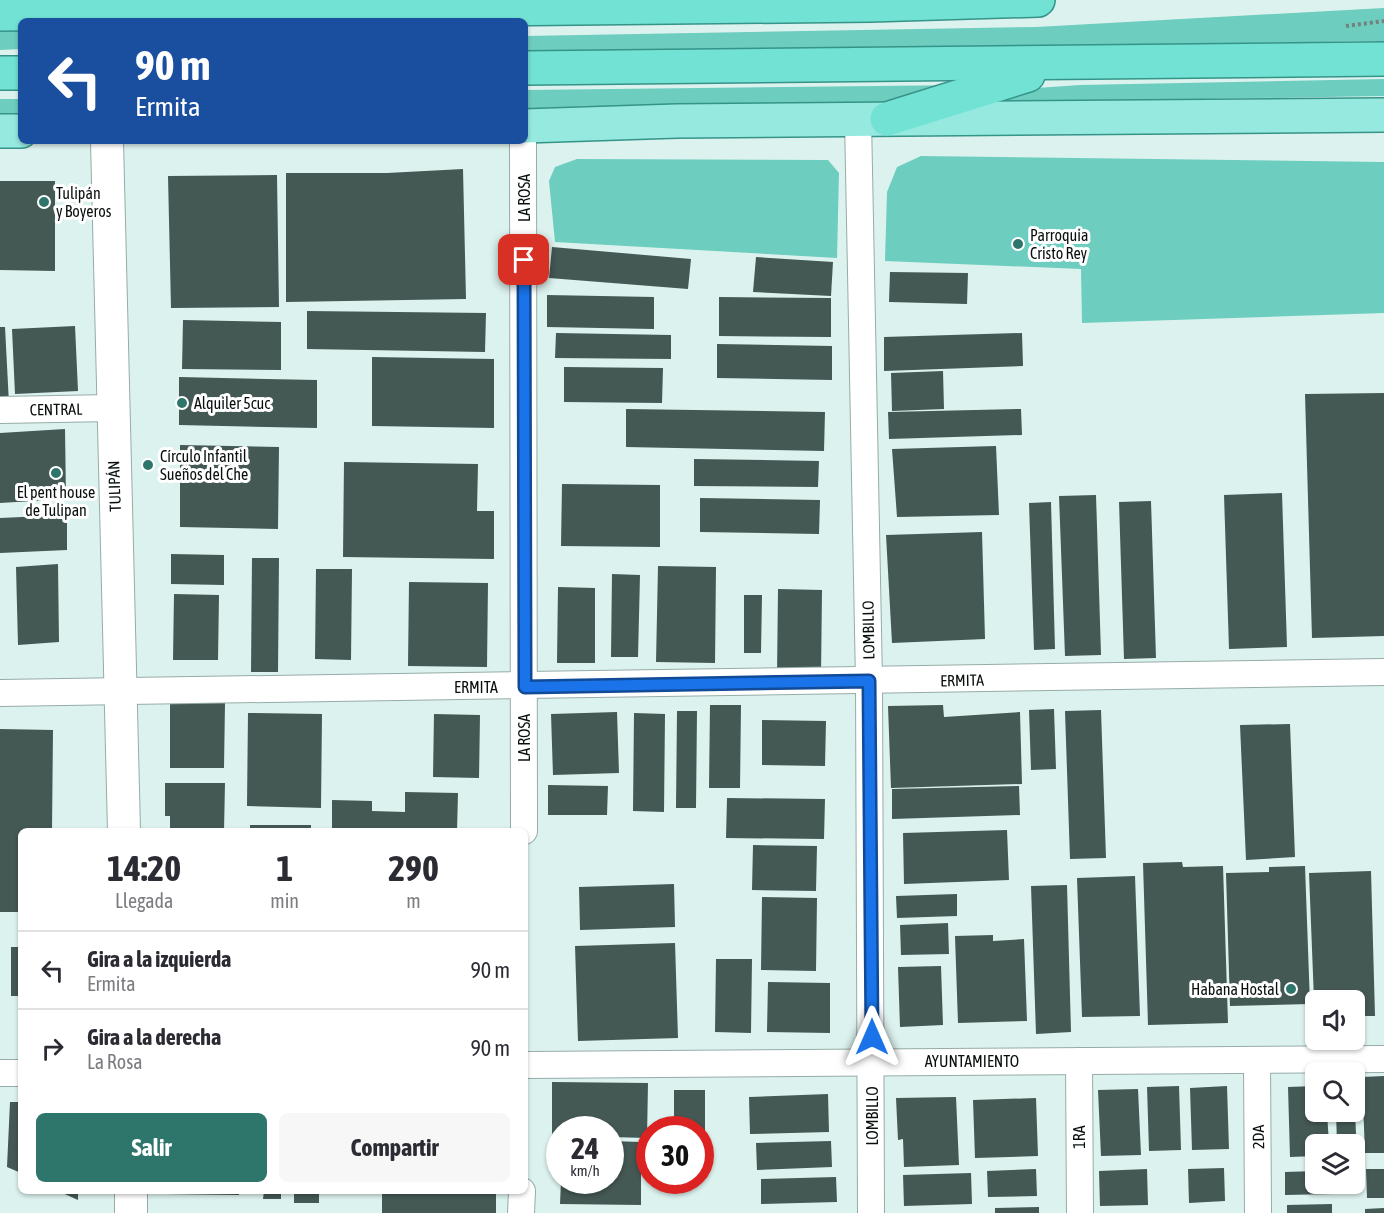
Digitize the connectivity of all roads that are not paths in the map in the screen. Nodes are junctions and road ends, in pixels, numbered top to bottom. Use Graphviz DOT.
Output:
graph roads {
  1 [pos="1038,0"];
  2 [pos="107,11"];
  3 [pos="0,14"];
  4 [pos="1384,59"];
  5 [pos="1068,65"];
  6 [pos="528,68"];
  7 [pos="18,73"];
  8 [pos="0,74"];
  9 [pos="1384,115"];
  10 [pos="872,119"];
  11 [pos="528,126"];
  12 [pos="0,131"];
  13 [pos="18,131"];
  14 [pos="107,144"];
  15 [pos="524,144"];
  16 [pos="112,408"];
  17 [pos="0,410"];
  18 [pos="1384,672"];
  19 [pos="869,681"];
  20 [pos="525,687"];
  21 [pos="120,689"];
  22 [pos="0,693"];
  23 [pos="124,828"];
  24 [pos="524,828"];
  25 [pos="1384,1059"];
  26 [pos="872,1061"];
  27 [pos="1079,1061"];
  28 [pos="1257,1061"];
  29 [pos="528,1065"];
  30 [pos="0,1073"];
  31 [pos="18,1073"];
  32 [pos="131,1194"];
  33 [pos="522,1194"];
  34 [pos="131,1213"];
  35 [pos="521,1213"];
  36 [pos="871,1213"];
  37 [pos="1080,1213"];
  38 [pos="1258,1213"];
  1 -- 2 [label="highway"];
  2 -- 3 [label="highway"];
  4 -- 5 [label="highway"];
  5 -- 6 [label="highway"];
  5 -- 10 [label="highway"];
  7 -- 8 [label="highway"];
  9 -- 10 [label="main road"];
  10 -- 11 [label="main road"];
  10 -- 19 [label="street, LOMBILLO"];
  12 -- 13 [label="main road"];
  14 -- 16 [label="street, TULIPÁN"];
  15 -- 20 [label="street, LA ROSA"];
  16 -- 17 [label="street, CENTRAL"];
  16 -- 21 [label="street, TULIPÁN"];
  18 -- 19 [label="street, ERMITA"];
  19 -- 20 [label="street, ERMITA"];
  19 -- 26 [label="street, LOMBILLO"];
  20 -- 21 [label="street, ERMITA"];
  20 -- 24 [label="street, LA ROSA"];
  21 -- 22 [label="street, ERMITA"];
  21 -- 23 [label="street, TULIPÁN"];
  25 -- 28 [label="street, AYUNTAMIENTO"];
  26 -- 27 [label="street, AYUNTAMIENTO"];
  26 -- 29 [label="street, AYUNTAMIENTO"];
  26 -- 36 [label="street, LOMBILLO"];
  27 -- 28 [label="street, AYUNTAMIENTO"];
  27 -- 37 [label="street, 1RA"];
  28 -- 38 [label="street, 2DA"];
  30 -- 31 [label="street"];
  32 -- 34 [label="street"];
  33 -- 35 [label="street"];
}
